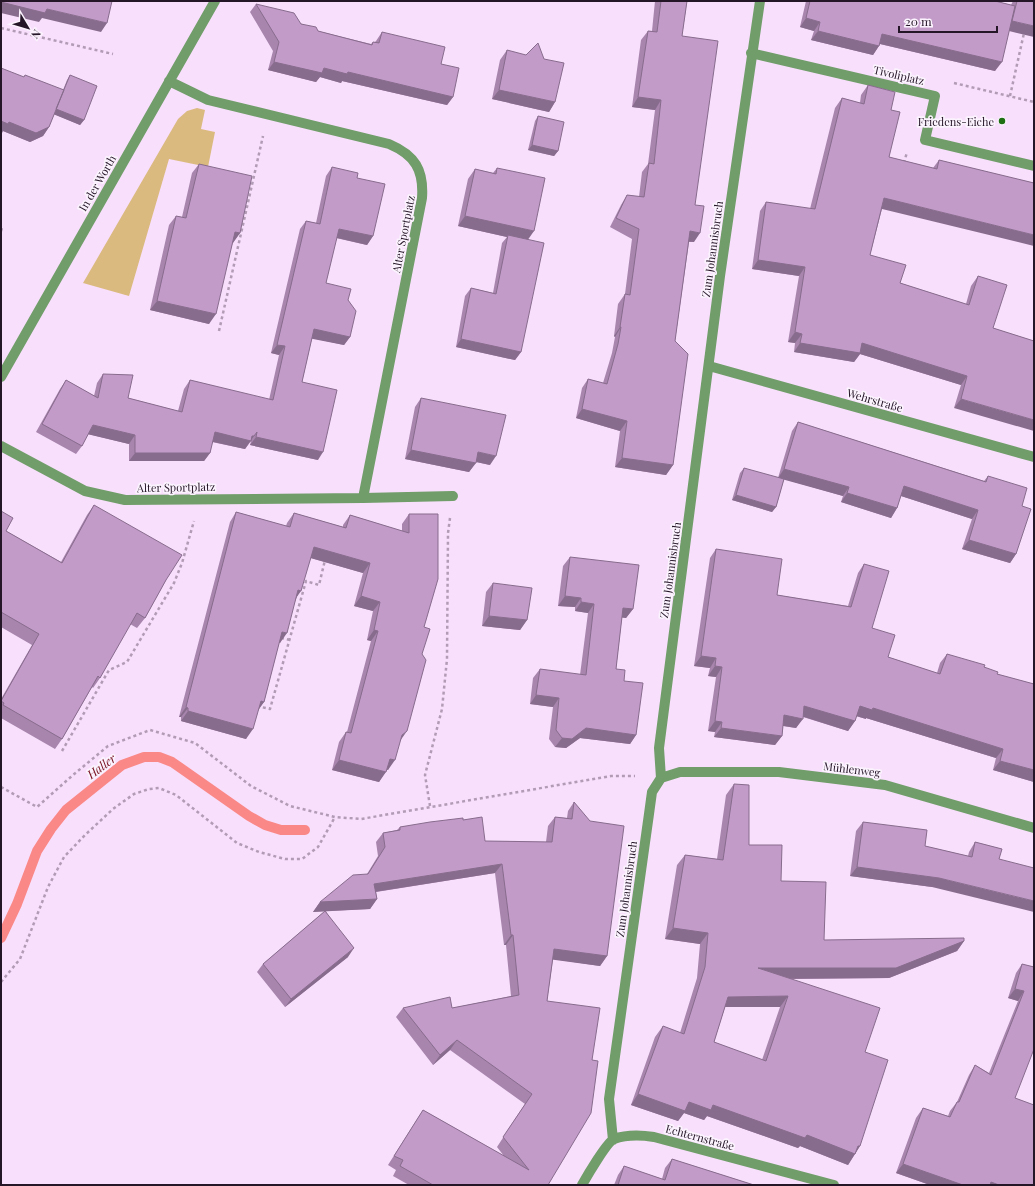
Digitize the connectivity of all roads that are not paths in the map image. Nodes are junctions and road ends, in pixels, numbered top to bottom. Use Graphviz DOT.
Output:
graph roads {
  1 [pos="215,1"];
  2 [pos="760,1"];
  3 [pos="751,53"];
  4 [pos="170,80"];
  5 [pos="1034,166"];
  6 [pos="709,366"];
  7 [pos="1,377"];
  8 [pos="1,446"];
  9 [pos="1034,458"];
  10 [pos="453,496"];
  11 [pos="363,498"];
  12 [pos="661,778"];
  13 [pos="1034,828"];
  14 [pos="613,1140"];
  15 [pos="582,1185"];
  16 [pos="834,1185"];
  1 -- 4 [label="street, In der Worth"];
  2 -- 3 [label="street, Zum Johannisbruch"];
  3 -- 5 [label="street, Tivoliplatz"];
  3 -- 6 [label="street, Zum Johannisbruch"];
  4 -- 7 [label="street, In der Worth"];
  4 -- 11 [label="street, Alter Sportplatz"];
  6 -- 9 [label="street, Wehrstraße"];
  6 -- 12 [label="street, Zum Johannisbruch"];
  8 -- 11 [label="street, Alter Sportplatz"];
  10 -- 11 [label="street, Alter Sportplatz"];
  12 -- 13 [label="street, Mühlenweg"];
  12 -- 14 [label="street, Zum Johannisbruch"];
  14 -- 15 [label="street"];
  14 -- 16 [label="street, Echternstraße"];
}
